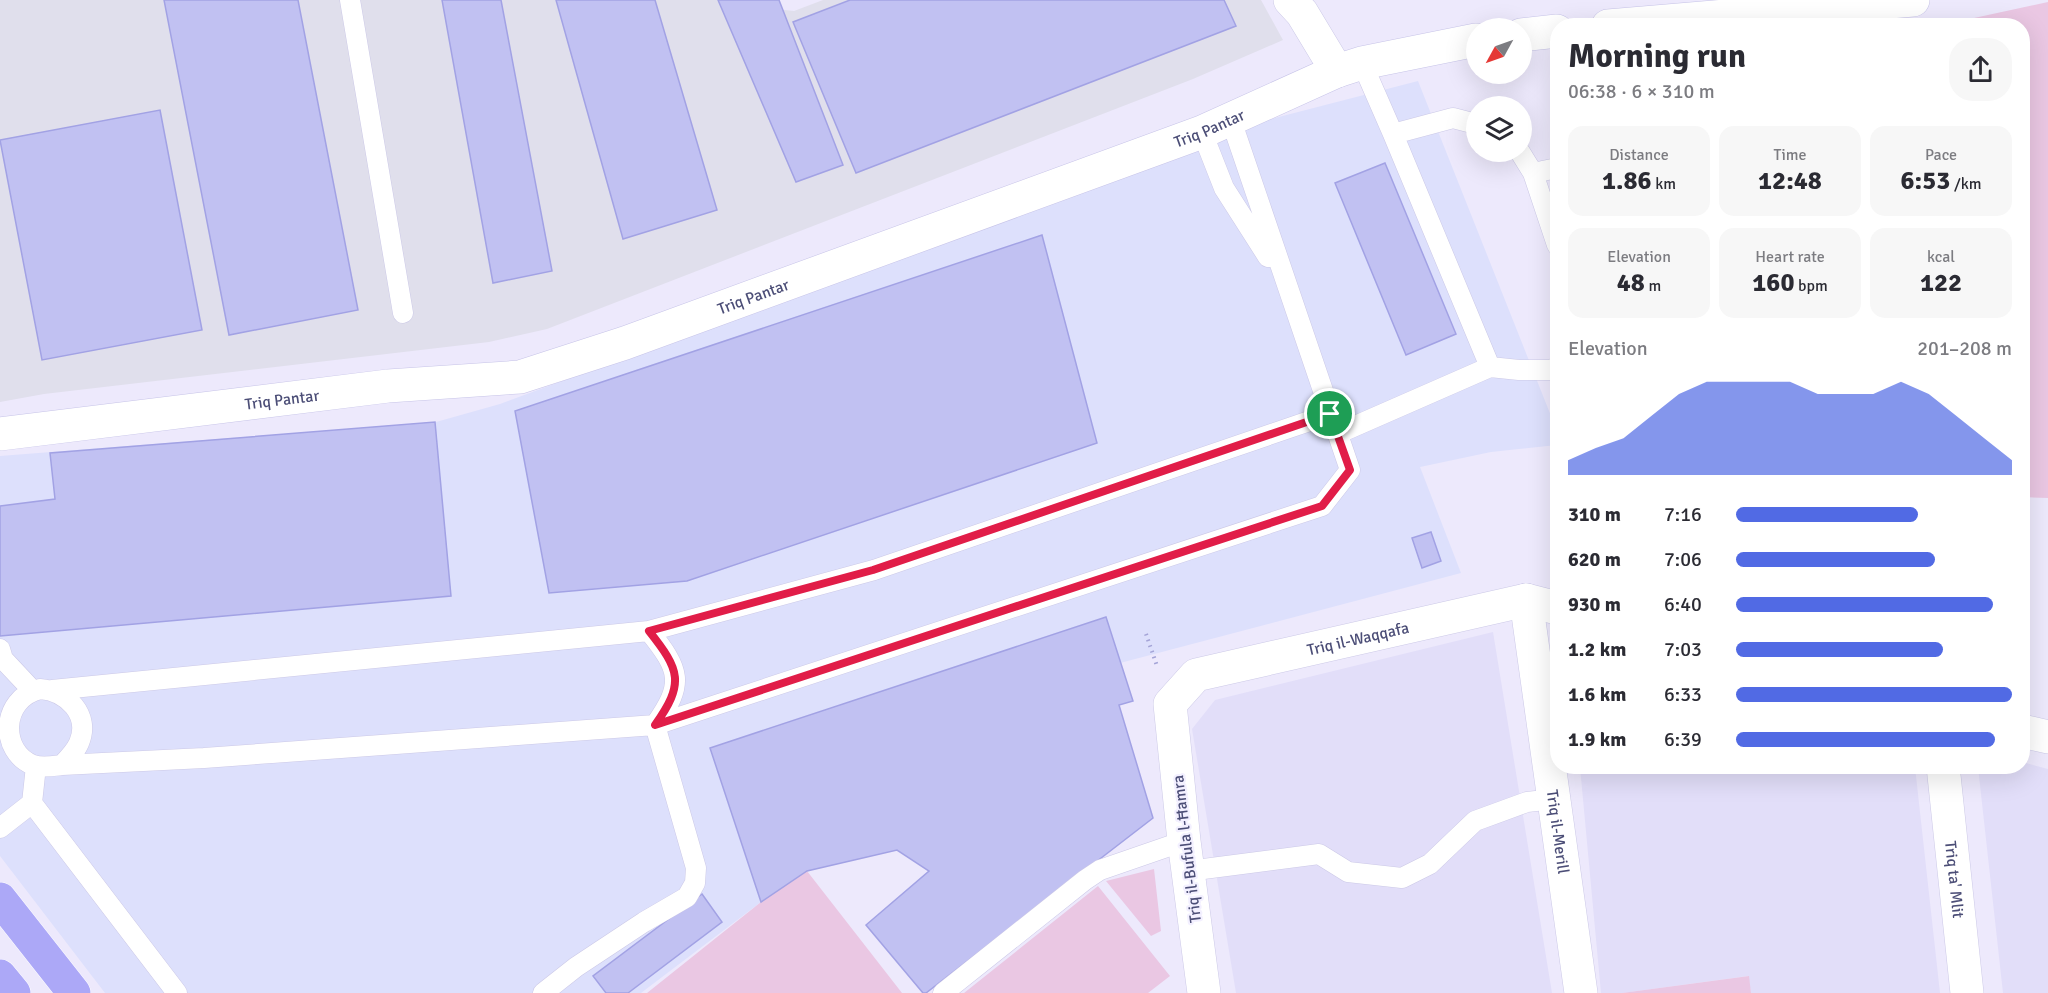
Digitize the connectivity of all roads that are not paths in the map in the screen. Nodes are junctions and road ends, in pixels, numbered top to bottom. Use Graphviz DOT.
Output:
graph roads {
  1 [pos="350,0"];
  2 [pos="1913,0"];
  3 [pos="1303,4"];
  4 [pos="1702,18"];
  5 [pos="1550,32"];
  6 [pos="1532,34"];
  7 [pos="1466,42"];
  8 [pos="1349,67"];
  9 [pos="1466,121"];
  10 [pos="1216,126"];
  11 [pos="1394,134"];
  12 [pos="1526,162"];
  13 [pos="1550,169"];
  14 [pos="1533,173"];
  15 [pos="1550,224"];
  16 [pos="1285,282"];
  17 [pos="403,313"];
  18 [pos="1490,367"];
  19 [pos="1550,370"];
  20 [pos="1330,414"];
  21 [pos="0,434"];
  22 [pos="1337,435"];
  23 [pos="1542,604"];
  24 [pos="649,631"];
  25 [pos="0,649"];
  26 [pos="42,690"];
  27 [pos="1170,704"];
  28 [pos="655,725"];
  29 [pos="2,726"];
  30 [pos="2030,733"];
  31 [pos="1550,734"];
  32 [pos="2048,737"];
  33 [pos="62,765"];
  34 [pos="36,766"];
  35 [pos="1552,774"];
  36 [pos="1944,774"];
  37 [pos="1554,799"];
  38 [pos="32,803"];
  39 [pos="0,828"];
  40 [pos="1186,856"];
  41 [pos="0,899"];
  42 [pos="0,976"];
  43 [pos="14,993"];
  44 [pos="74,993"];
  45 [pos="177,993"];
  46 [pos="543,993"];
  47 [pos="943,993"];
  48 [pos="1204,993"];
  49 [pos="1581,993"];
  50 [pos="1966,993"];
  1 -- 17 [label="lane"];
  2 -- 4 [label="main road"];
  3 -- 8 [label="main road"];
  5 -- 6 [label="main road"];
  7 -- 8 [label="main road, Triq Pantar"];
  8 -- 10 [label="main road, Triq Pantar"];
  8 -- 11 [label="lane"];
  9 -- 11 [label="lane"];
  10 -- 16 [label="lane"];
  10 -- 16 [label="lane"];
  10 -- 21 [label="main road, Triq Pantar"];
  11 -- 18 [label="lane"];
  12 -- 14 [label="lane"];
  13 -- 14 [label="lane"];
  14 -- 15 [label="lane"];
  16 -- 20 [label="lane"];
  18 -- 19 [label="lane"];
  18 -- 22 [label="lane"];
  20 -- 22 [label="lane"];
  20 -- 24 [label="lane"];
  22 -- 28 [label="lane"];
  23 -- 27 [label="main road, Triq il-Waqqafa"];
  23 -- 31 [label="main road, Triq il-Merill"];
  24 -- 26 [label="lane"];
  24 -- 28 [label="lane"];
  25 -- 26 [label="lane"];
  26 -- 29 [label="lane"];
  26 -- 33 [label="lane"];
  27 -- 40 [label="main road, Triq il-Bufula l-Ħamra"];
  28 -- 33 [label="lane"];
  28 -- 46 [label="lane"];
  29 -- 34 [label="lane"];
  30 -- 32 [label="main road"];
  33 -- 34 [label="lane"];
  34 -- 38 [label="lane"];
  35 -- 37 [label="main road, Triq il-Merill"];
  36 -- 50 [label="main road, Triq ta' Mlit"];
  37 -- 40 [label="lane"];
  37 -- 49 [label="main road, Triq il-Merill"];
  38 -- 39 [label="lane"];
  38 -- 45 [label="lane"];
  40 -- 47 [label="lane"];
  40 -- 48 [label="main road, Triq il-Bufula l-Ħamra"];
  41 -- 44 [label="highway"];
  42 -- 43 [label="highway"];
}
